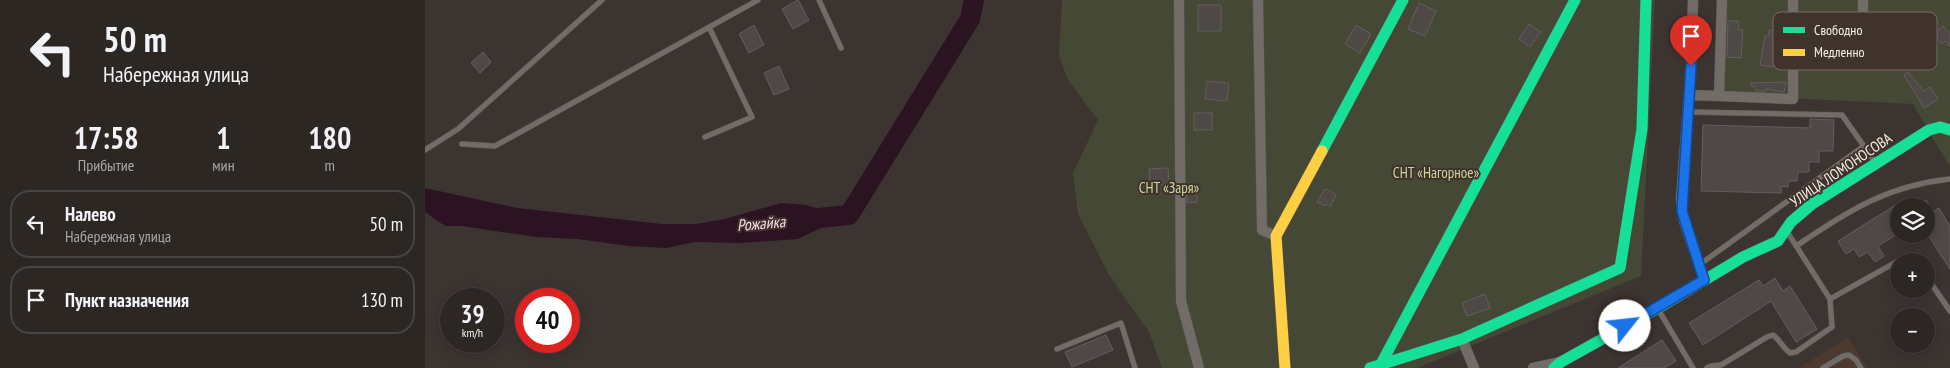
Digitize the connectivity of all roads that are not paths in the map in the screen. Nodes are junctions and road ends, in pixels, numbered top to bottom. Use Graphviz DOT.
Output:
graph roads {
  1 [pos="602,0"];
  2 [pos="758,0"];
  3 [pos="819,0"];
  4 [pos="1179,0"];
  5 [pos="1258,0"];
  6 [pos="1403,0"];
  7 [pos="1575,0"];
  8 [pos="1646,0"];
  9 [pos="1693,0"];
  10 [pos="1722,0"];
  11 [pos="709,27"];
  12 [pos="841,48"];
  13 [pos="1793,70"];
  14 [pos="1689,95"];
  15 [pos="1719,96"];
  16 [pos="1688,112"];
  17 [pos="1950,130"];
  18 [pos="705,137"];
  19 [pos="462,144"];
  20 [pos="1864,146"];
  21 [pos="425,150"];
  22 [pos="1876,162"];
  23 [pos="1950,178"];
  24 [pos="1786,230"];
  25 [pos="1276,236"];
  26 [pos="1796,246"];
  27 [pos="1699,265"];
  28 [pos="1890,265"];
  29 [pos="1704,280"];
  30 [pos="1935,289"];
  31 [pos="1830,299"];
  32 [pos="1658,308"];
  33 [pos="1950,311"];
  34 [pos="1462,339"];
  35 [pos="1057,349"];
  36 [pos="1381,364"];
  37 [pos="1557,365"];
  38 [pos="1135,368"];
  39 [pos="1199,368"];
  40 [pos="1285,368"];
  41 [pos="1370,368"];
  42 [pos="1474,368"];
  43 [pos="1533,368"];
  44 [pos="1693,368"];
  45 [pos="1707,368"];
  46 [pos="1823,368"];
  47 [pos="1861,368"];
  1 -- 21 [label="lane"];
  2 -- 11 [label="lane"];
  3 -- 12 [label="lane"];
  4 -- 39 [label="street"];
  5 -- 25 [label="street"];
  6 -- 25 [label="street"];
  7 -- 36 [label="street"];
  8 -- 34 [label="street"];
  9 -- 14 [label="street"];
  10 -- 15 [label="street"];
  11 -- 18 [label="lane"];
  11 -- 19 [label="lane"];
  13 -- 15 [label="street"];
  14 -- 15 [label="street"];
  14 -- 16 [label="street"];
  16 -- 20 [label="lane"];
  16 -- 27 [label="street"];
  17 -- 22 [label="street, УЛИЦА ЛОМОНОСОВА"];
  20 -- 22 [label="lane"];
  20 -- 27 [label="lane"];
  22 -- 24 [label="street, УЛИЦА ЛОМОНОСОВА"];
  23 -- 26 [label="lane"];
  24 -- 26 [label="lane"];
  24 -- 29 [label="street, УЛИЦА ЛОМОНОСОВА"];
  25 -- 40 [label="street"];
  26 -- 31 [label="lane"];
  27 -- 29 [label="street"];
  28 -- 31 [label="lane"];
  29 -- 32 [label="street, УЛИЦА ЛОМОНОСОВА"];
  30 -- 33 [label="lane"];
  31 -- 45 [label="lane"];
  32 -- 37 [label="street, УЛИЦА ЛОМОНОСОВА"];
  32 -- 44 [label="lane"];
  34 -- 36 [label="street"];
  34 -- 42 [label="street"];
  35 -- 38 [label="lane"];
  36 -- 41 [label="street"];
  37 -- 43 [label="street"];
  46 -- 47 [label="lane"];
}
